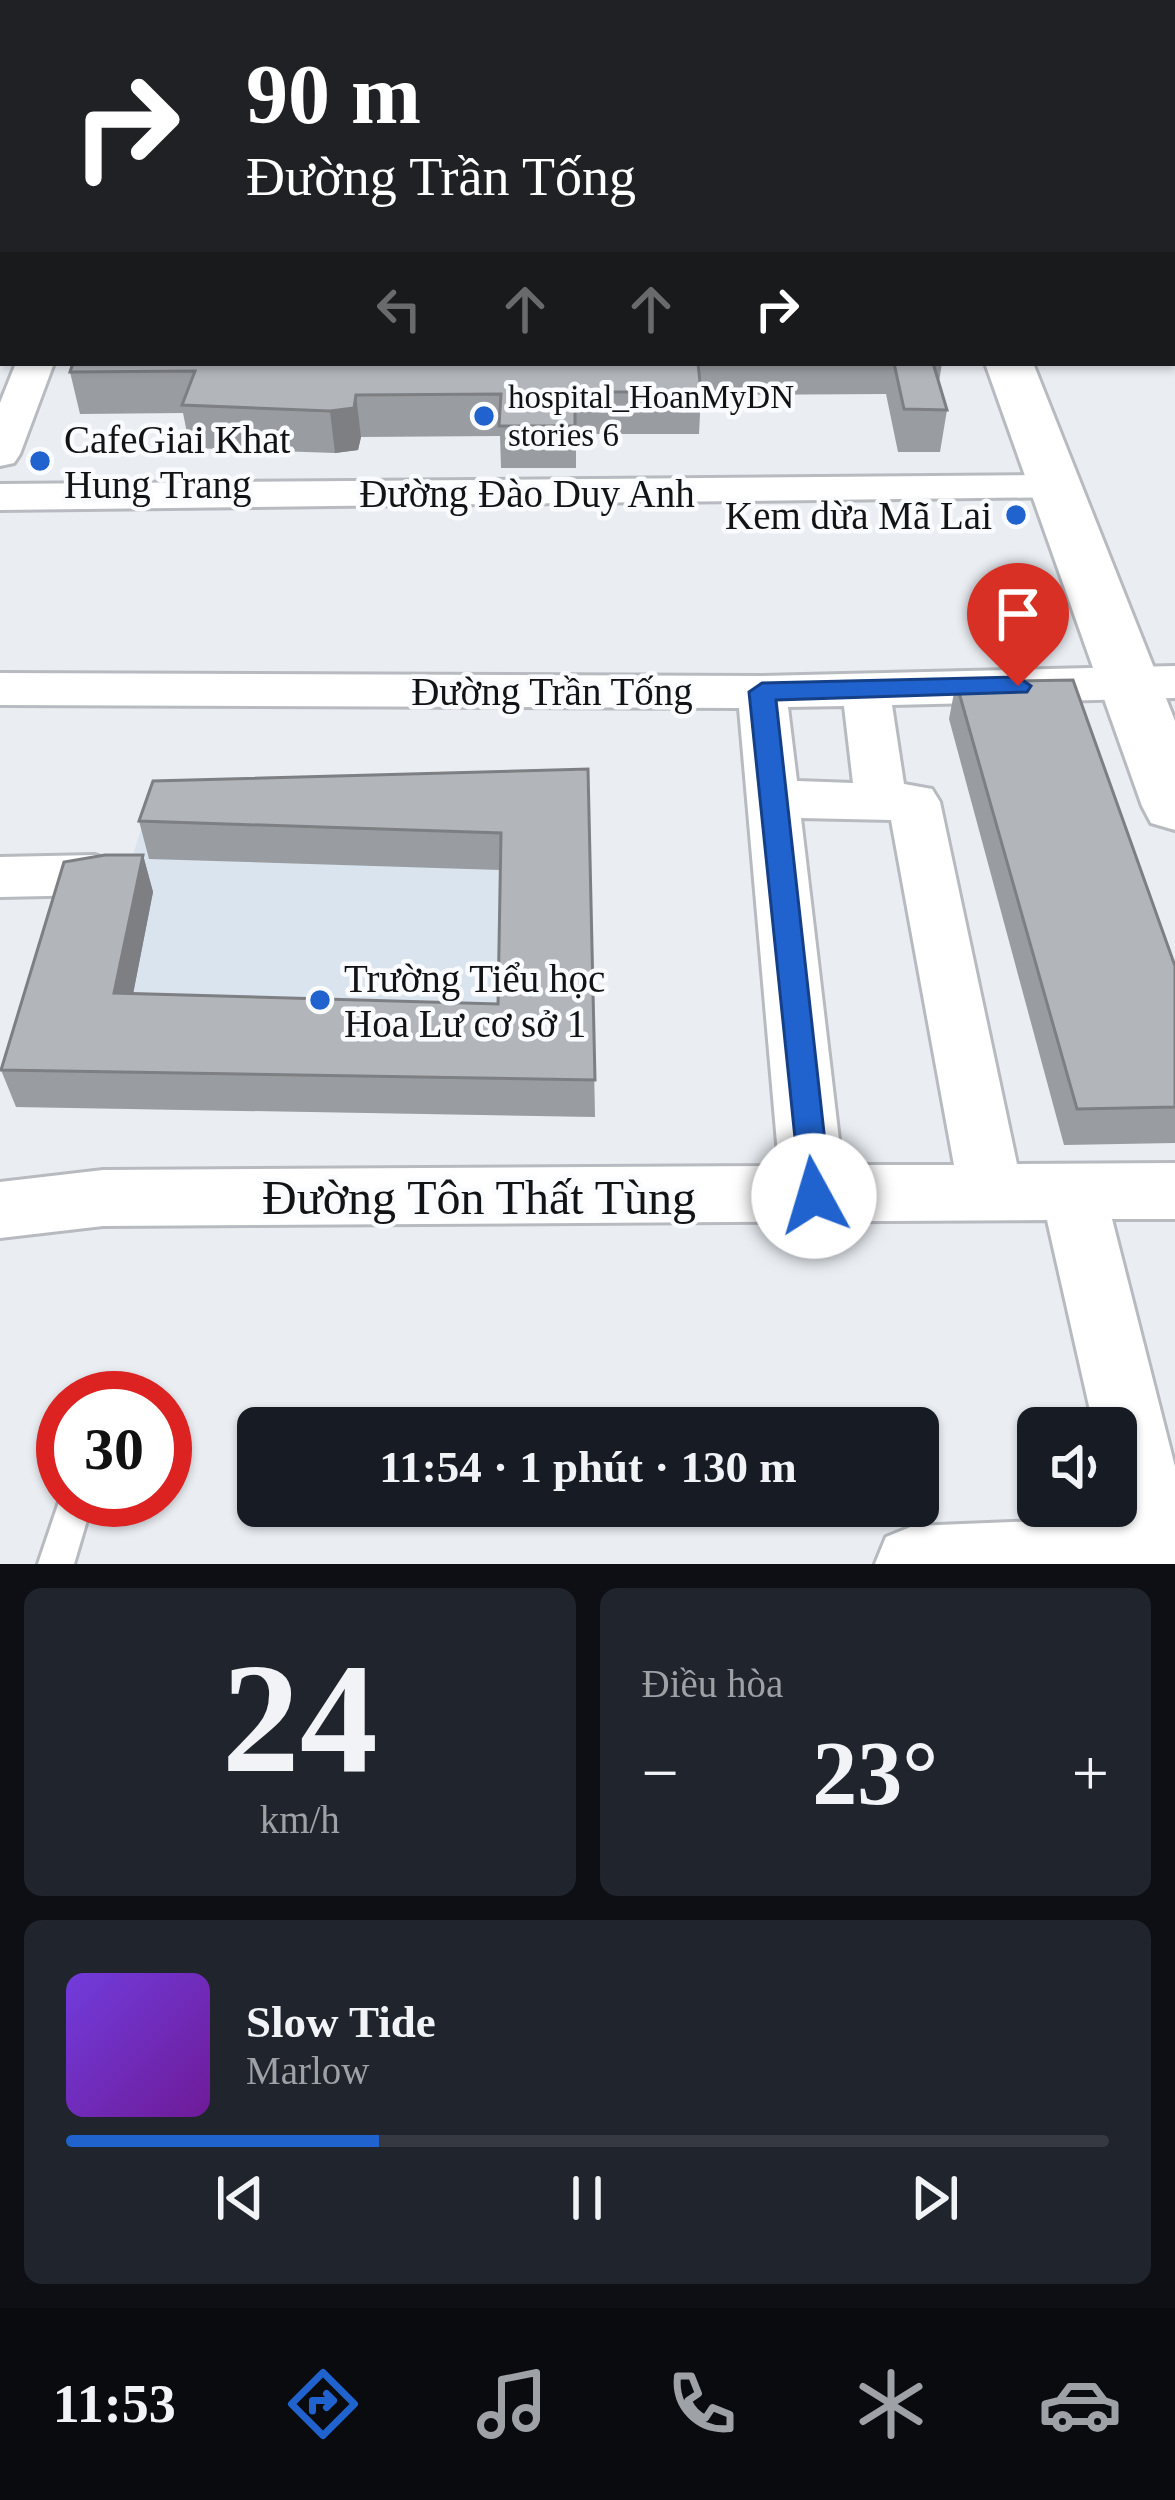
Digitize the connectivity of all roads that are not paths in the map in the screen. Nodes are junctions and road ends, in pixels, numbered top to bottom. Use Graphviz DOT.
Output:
graph roads {
  1 [pos="33,366"];
  2 [pos="1010,366"];
  3 [pos="10,406"];
  4 [pos="0,454"];
  5 [pos="1053,488"];
  6 [pos="0,497"];
  7 [pos="1151,682"];
  8 [pos="0,689"];
  9 [pos="866,689"];
  10 [pos="762,692"];
  11 [pos="773,799"];
  12 [pos="880,801"];
  13 [pos="1175,806"];
  14 [pos="95,875"];
  15 [pos="0,877"];
  16 [pos="1175,1191"];
  17 [pos="1073,1193"];
  18 [pos="991,1194"];
  19 [pos="814,1196"];
  20 [pos="0,1210"];
  21 [pos="68,1527"];
  22 [pos="1161,1558"];
  23 [pos="1008,1560"];
  24 [pos="56,1564"];
  25 [pos="913,1564"];
  1 -- 3 [label="street"];
  2 -- 5 [label="main road"];
  3 -- 4 [label="street"];
  5 -- 6 [label="street, Đường Đào Duy Anh"];
  5 -- 7 [label="main road"];
  7 -- 9 [label="street, Đường Trần Tống"];
  7 -- 13 [label="main road"];
  8 -- 10 [label="street, Đường Trần Tống"];
  9 -- 10 [label="street, Đường Trần Tống"];
  9 -- 12 [label="street"];
  10 -- 11 [label="street"];
  11 -- 12 [label="street"];
  11 -- 19 [label="street"];
  12 -- 18 [label="street"];
  14 -- 15 [label="street"];
  16 -- 17 [label="street, Đường Tôn Thất Tùng"];
  17 -- 18 [label="street, Đường Tôn Thất Tùng"];
  17 -- 22 [label="street"];
  18 -- 19 [label="street, Đường Tôn Thất Tùng"];
  19 -- 20 [label="street, Đường Tôn Thất Tùng"];
  21 -- 24 [label="lane"];
  22 -- 23 [label="street"];
  23 -- 25 [label="street"];
}
